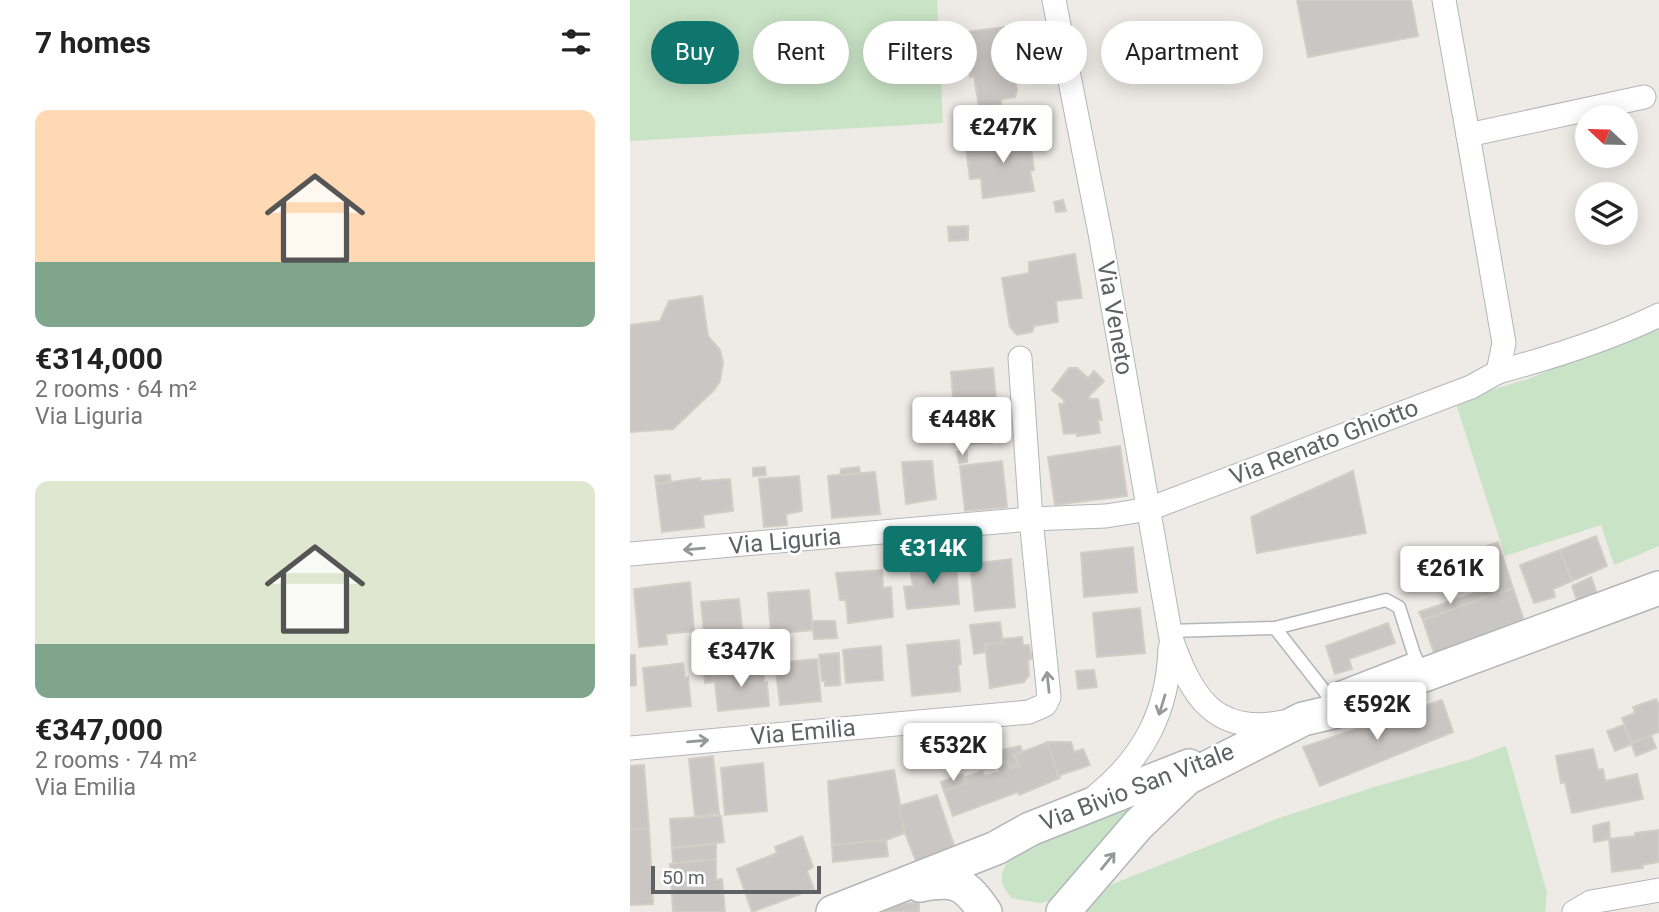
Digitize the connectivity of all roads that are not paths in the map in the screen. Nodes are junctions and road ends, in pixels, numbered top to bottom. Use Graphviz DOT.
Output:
graph roads {
  1 [pos="1054,0"];
  2 [pos="1444,0"];
  3 [pos="1644,97"];
  4 [pos="1468,135"];
  5 [pos="1659,315"];
  6 [pos="1020,358"];
  7 [pos="1498,372"];
  8 [pos="1149,509"];
  9 [pos="1031,519"];
  10 [pos="630,554"];
  11 [pos="1659,588"];
  12 [pos="1275,628"];
  13 [pos="1170,635"];
  14 [pos="1419,667"];
  15 [pos="1331,702"];
  16 [pos="1292,725"];
  17 [pos="630,748"];
  18 [pos="1083,807"];
  19 [pos="996,848"];
  20 [pos="894,890"];
  21 [pos="1659,890"];
  22 [pos="981,910"];
  23 [pos="833,912"];
  24 [pos="1063,912"];
  25 [pos="1574,912"];
  1 -- 8 [label="street, Via Veneto"];
  2 -- 4 [label="street"];
  3 -- 4 [label="street"];
  4 -- 7 [label="street"];
  5 -- 7 [label="street, Via Renato Ghiotto"];
  6 -- 9 [label="street, Via Emilia"];
  7 -- 8 [label="street, Via Renato Ghiotto"];
  8 -- 9 [label="street, Via Liguria"];
  8 -- 13 [label="street, Via Veneto"];
  9 -- 10 [label="street, Via Liguria, one-way"];
  17 -- 9 [label="street, Via Emilia, one-way"];
  11 -- 14 [label="main road, Via Bivio San Vitale"];
  12 -- 13 [label="lane"];
  12 -- 14 [label="lane"];
  12 -- 15 [label="lane"];
  13 -- 16 [label="street, Via Veneto"];
  13 -- 18 [label="street, Via Veneto, one-way"];
  14 -- 15 [label="main road, Via Bivio San Vitale"];
  15 -- 16 [label="main road, Via Bivio San Vitale"];
  16 -- 18 [label="main road, Via Bivio San Vitale"];
  24 -- 16 [label="main road, Via Bivio San Vitale, one-way"];
  18 -- 19 [label="main road, Via Bivio San Vitale"];
  19 -- 20 [label="main road, Via Bivio San Vitale"];
  19 -- 22 [label="main road, Via Bivio San Vitale"];
  20 -- 22 [label="main road, Via Bivio San Vitale"];
  20 -- 23 [label="main road, Via Bivio San Vitale"];
  21 -- 25 [label="street"];
}
